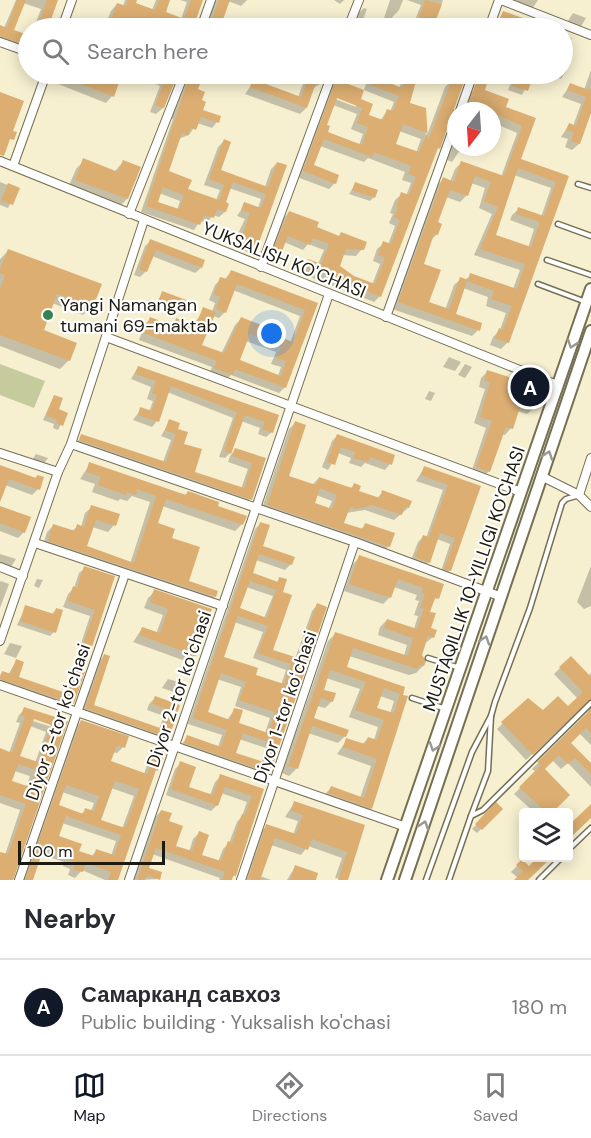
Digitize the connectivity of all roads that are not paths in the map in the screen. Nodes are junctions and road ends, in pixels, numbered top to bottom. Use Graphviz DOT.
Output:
graph roads {
  1 [pos="72,0"];
  2 [pos="211,0"];
  3 [pos="359,0"];
  4 [pos="500,0"];
  5 [pos="66,18"];
  6 [pos="205,18"];
  7 [pos="352,18"];
  8 [pos="493,18"];
  9 [pos="547,18"];
  10 [pos="573,28"];
  11 [pos="591,35"];
  12 [pos="0,42"];
  13 [pos="18,48"];
  14 [pos="42,84"];
  15 [pos="180,84"];
  16 [pos="328,84"];
  17 [pos="469,84"];
  18 [pos="463,102"];
  19 [pos="447,146"];
  20 [pos="0,161"];
  21 [pos="13,166"];
  22 [pos="578,184"];
  23 [pos="591,188"];
  24 [pos="129,214"];
  25 [pos="144,220"];
  26 [pos="558,224"];
  27 [pos="591,236"];
  28 [pos="547,260"];
  29 [pos="261,267"];
  30 [pos="591,275"];
  31 [pos="538,284"];
  32 [pos="591,289"];
  33 [pos="329,294"];
  34 [pos="586,302"];
  35 [pos="386,317"];
  36 [pos="591,332"];
  37 [pos="106,337"];
  38 [pos="557,385"];
  39 [pos="292,406"];
  40 [pos="70,444"];
  41 [pos="0,453"];
  42 [pos="591,458"];
  43 [pos="58,472"];
  44 [pos="541,476"];
  45 [pos="521,492"];
  46 [pos="579,495"];
  47 [pos="591,507"];
  48 [pos="257,508"];
  49 [pos="356,542"];
  50 [pos="34,543"];
  51 [pos="0,567"];
  52 [pos="125,574"];
  53 [pos="23,576"];
  54 [pos="487,591"];
  55 [pos="499,596"];
  56 [pos="223,606"];
  57 [pos="0,641"];
  58 [pos="428,658"];
  59 [pos="460,669"];
  60 [pos="0,685"];
  61 [pos="412,698"];
  62 [pos="591,703"];
  63 [pos="446,709"];
  64 [pos="78,713"];
  65 [pos="491,716"];
  66 [pos="175,747"];
  67 [pos="275,782"];
  68 [pos="471,816"];
  69 [pos="406,827"];
  70 [pos="591,828"];
  71 [pos="573,845"];
  72 [pos="557,862"];
  73 [pos="19,880"];
  74 [pos="129,880"];
  75 [pos="241,880"];
  76 [pos="387,880"];
  77 [pos="405,880"];
  78 [pos="426,880"];
  79 [pos="449,880"];
  80 [pos="539,880"];
  1 -- 5 [label="street"];
  2 -- 6 [label="street"];
  3 -- 7 [label="street"];
  4 -- 8 [label="street"];
  4 -- 9 [label="street"];
  10 -- 11 [label="street"];
  12 -- 13 [label="street"];
  14 -- 21 [label="street"];
  15 -- 24 [label="street"];
  16 -- 29 [label="street"];
  17 -- 18 [label="street"];
  19 -- 35 [label="street"];
  20 -- 21 [label="street, YUKSALISH KO'CHASI"];
  21 -- 24 [label="street, YUKSALISH KO'CHASI"];
  22 -- 23 [label="lane"];
  24 -- 25 [label="street, YUKSALISH KO'CHASI"];
  25 -- 29 [label="street, YUKSALISH KO'CHASI"];
  25 -- 37 [label="street"];
  26 -- 27 [label="lane"];
  28 -- 30 [label="lane"];
  29 -- 33 [label="street, YUKSALISH KO'CHASI"];
  31 -- 34 [label="lane"];
  32 -- 34 [label="main road, MUSTAQILLIK 10-YILLIGI KO'CHASI"];
  33 -- 35 [label="street, YUKSALISH KO'CHASI"];
  33 -- 39 [label="street, Diyor 2-tor koʻchasi"];
  34 -- 38 [label="main road, MUSTAQILLIK 10-YILLIGI KO'CHASI, one-way"];
  35 -- 38 [label="street, YUKSALISH KO'CHASI"];
  44 -- 36 [label="main road, MUSTAQILLIK 10-YILLIGI KO'CHASI, one-way"];
  37 -- 39 [label="street"];
  37 -- 40 [label="street"];
  38 -- 45 [label="main road, MUSTAQILLIK 10-YILLIGI KO'CHASI"];
  39 -- 45 [label="street"];
  39 -- 48 [label="street, Diyor 2-tor koʻchasi"];
  40 -- 43 [label="street"];
  40 -- 48 [label="street"];
  41 -- 43 [label="street"];
  42 -- 46 [label="street"];
  43 -- 50 [label="street"];
  44 -- 46 [label="street"];
  44 -- 55 [label="main road, MUSTAQILLIK 10-YILLIGI KO'CHASI"];
  45 -- 54 [label="main road, MUSTAQILLIK 10-YILLIGI KO'CHASI"];
  46 -- 47 [label="street"];
  46 -- 65 [label="lane"];
  48 -- 49 [label="street"];
  48 -- 56 [label="street, Diyor 2-tor koʻchasi"];
  49 -- 54 [label="street"];
  49 -- 67 [label="street, Diyor 1-tor koʻchasi"];
  50 -- 52 [label="street"];
  50 -- 53 [label="street"];
  51 -- 53 [label="street"];
  52 -- 56 [label="street"];
  52 -- 64 [label="street, Diyor 3-tor koʻchasi"];
  53 -- 57 [label="street"];
  54 -- 55 [label="street"];
  54 -- 59 [label="main road, MUSTAQILLIK 10-YILLIGI KO'CHASI"];
  77 -- 55 [label="main road, MUSTAQILLIK 10-YILLIGI KO'CHASI, one-way"];
  56 -- 66 [label="street, Diyor 2-tor koʻchasi"];
  58 -- 59 [label="lane"];
  59 -- 63 [label="main road, MUSTAQILLIK 10-YILLIGI KO'CHASI"];
  60 -- 64 [label="street"];
  61 -- 63 [label="lane"];
  62 -- 68 [label="lane"];
  63 -- 69 [label="main road, MUSTAQILLIK 10-YILLIGI KO'CHASI, one-way"];
  64 -- 66 [label="street"];
  64 -- 73 [label="street, Diyor 3-tor koʻchasi"];
  65 -- 68 [label="lane"];
  65 -- 78 [label="lane"];
  66 -- 67 [label="street"];
  66 -- 74 [label="street, Diyor 2-tor koʻchasi"];
  67 -- 69 [label="street"];
  67 -- 75 [label="street, Diyor 1-tor koʻchasi"];
  68 -- 79 [label="lane"];
  69 -- 76 [label="main road, MUSTAQILLIK 10-YILLIGI KO'CHASI"];
  70 -- 71 [label="lane"];
  72 -- 80 [label="lane"];
}
